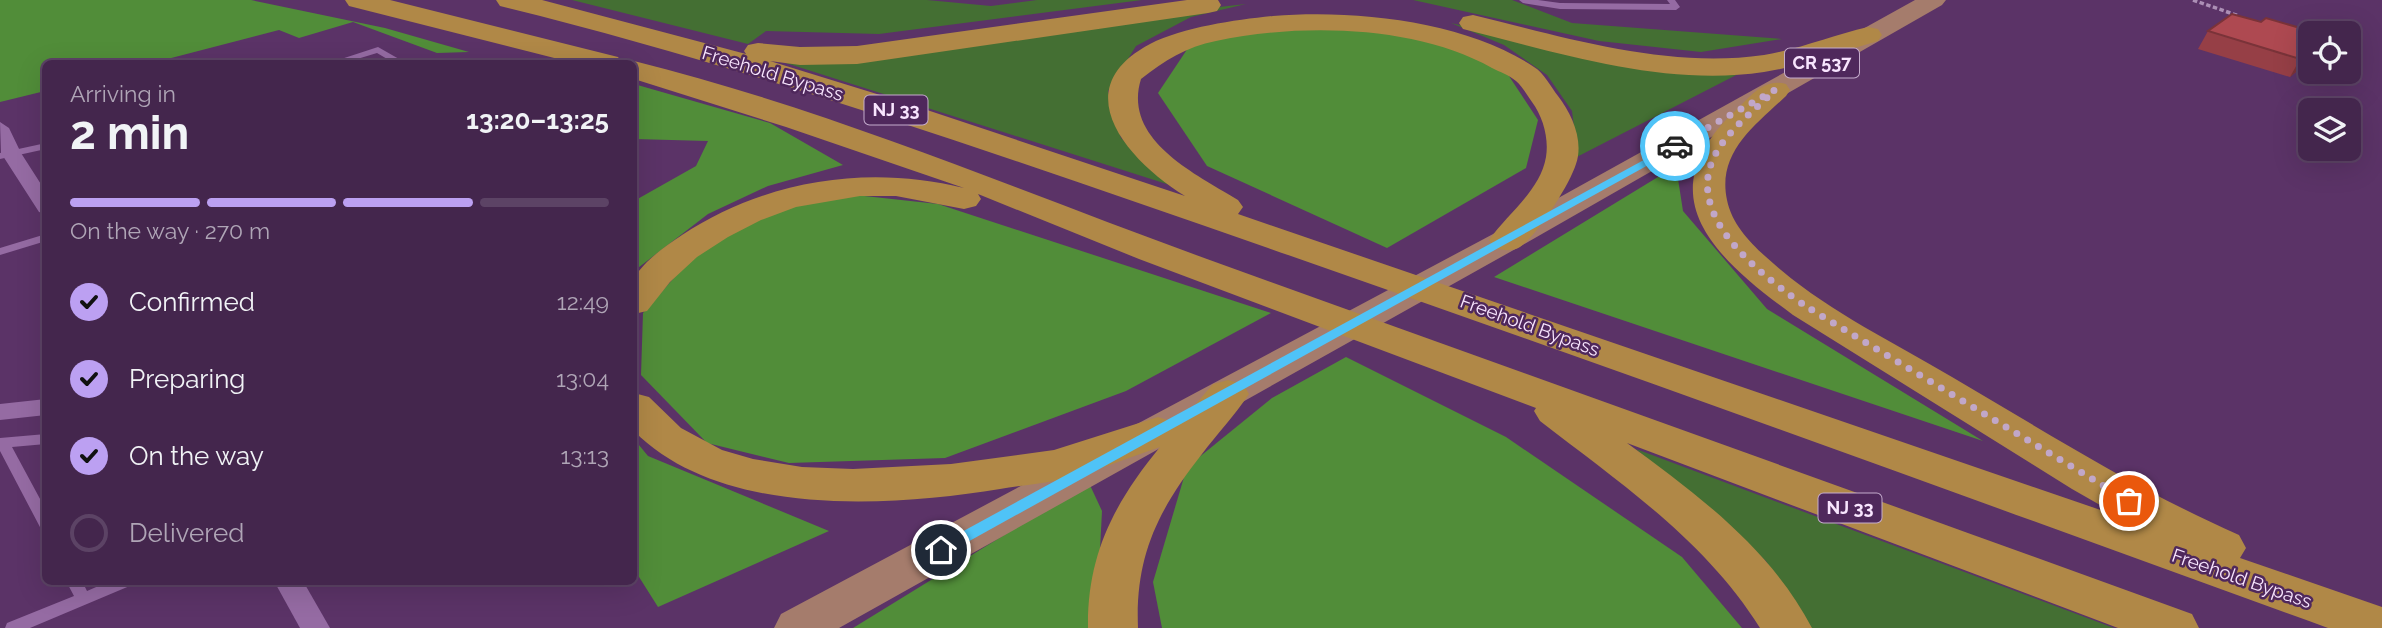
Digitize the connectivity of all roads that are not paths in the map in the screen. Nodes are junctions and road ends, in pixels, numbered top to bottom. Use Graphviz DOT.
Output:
graph roads {
  1 [pos="358,0"];
  2 [pos="509,0"];
  3 [pos="1367,0"];
  4 [pos="1523,0"];
  5 [pos="1671,0"];
  6 [pos="1933,0"];
  7 [pos="1228,2"];
  8 [pos="599,22"];
  9 [pos="1868,35"];
  10 [pos="344,60"];
  11 [pos="396,60"];
  12 [pos="596,60"];
  13 [pos="637,72"];
  14 [pos="1775,90"];
  15 [pos="0,128"];
  16 [pos="42,147"];
  17 [pos="6,155"];
  18 [pos="42,203"];
  19 [pos="42,238"];
  20 [pos="1278,240"];
  21 [pos="1132,242"];
  22 [pos="1492,248"];
  23 [pos="0,252"];
  24 [pos="637,299"];
  25 [pos="1247,384"];
  26 [pos="1526,389"];
  27 [pos="42,407"];
  28 [pos="637,410"];
  29 [pos="0,412"];
  30 [pos="1158,432"];
  31 [pos="42,439"];
  32 [pos="1,443"];
  33 [pos="42,519"];
  34 [pos="76,585"];
  35 [pos="116,585"];
  36 [pos="290,585"];
  37 [pos="83,599"];
  38 [pos="2382,616"];
  39 [pos="2382,627"];
  40 [pos="13,628"];
  41 [pos="315,628"];
  42 [pos="798,628"];
  43 [pos="1113,628"];
  44 [pos="1787,628"];
  45 [pos="2174,628"];
  1 -- 12 [label="highway"];
  2 -- 8 [label="highway, Freehold Bypass / NJ 33"];
  3 -- 9 [label="highway"];
  4 -- 5 [label="lane"];
  6 -- 9 [label="main road, CR 537"];
  7 -- 8 [label="highway"];
  8 -- 20 [label="highway, Freehold Bypass / NJ 33"];
  9 -- 14 [label="main road, CR 537"];
  10 -- 11 [label="lane"];
  13 -- 21 [label="highway, Freehold Bypass / NJ 33"];
  14 -- 22 [label="main road, CR 537"];
  14 -- 38 [label="highway"];
  15 -- 17 [label="street"];
  16 -- 17 [label="lane"];
  17 -- 18 [label="street"];
  19 -- 23 [label="lane"];
  20 -- 22 [label="highway"];
  20 -- 39 [label="highway, Freehold Bypass / NJ 33"];
  21 -- 24 [label="highway"];
  21 -- 26 [label="highway, Freehold Bypass / NJ 33"];
  22 -- 25 [label="main road, CR 537"];
  25 -- 30 [label="main road, CR 537"];
  25 -- 43 [label="highway"];
  26 -- 44 [label="highway"];
  26 -- 45 [label="highway, Freehold Bypass / NJ 33"];
  27 -- 29 [label="street"];
  28 -- 30 [label="highway"];
  30 -- 42 [label="main road, CR 537"];
  31 -- 32 [label="lane"];
  32 -- 33 [label="lane"];
  34 -- 37 [label="lane"];
  35 -- 37 [label="lane"];
  36 -- 41 [label="street"];
  37 -- 40 [label="lane"];
}
